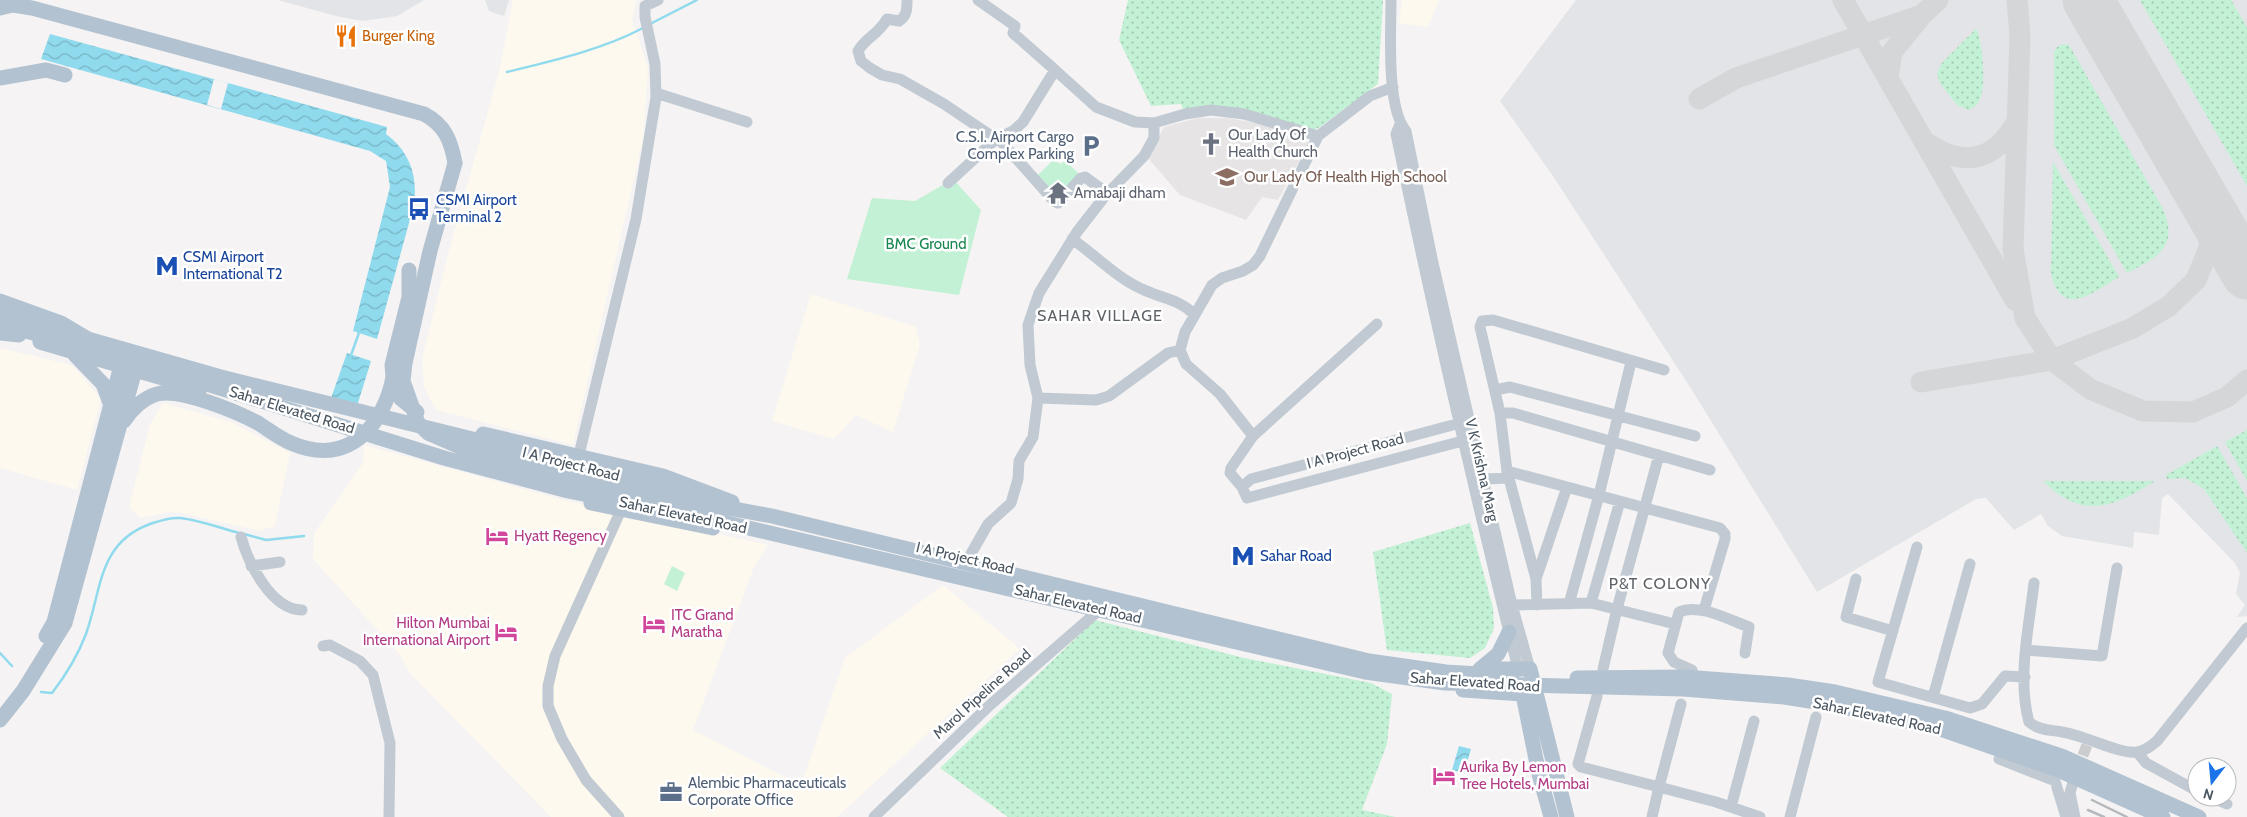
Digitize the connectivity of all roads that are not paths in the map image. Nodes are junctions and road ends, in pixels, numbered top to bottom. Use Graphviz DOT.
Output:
graph roads {
  1 [pos="658,0"];
  2 [pos="907,0"];
  3 [pos="978,0"];
  4 [pos="1391,0"];
  5 [pos="0,8"];
  6 [pos="1055,70"];
  7 [pos="65,75"];
  8 [pos="4,77"];
  9 [pos="1393,87"];
  10 [pos="656,93"];
  11 [pos="746,122"];
  12 [pos="1154,124"];
  13 [pos="1318,136"];
  14 [pos="997,139"];
  15 [pos="948,183"];
  16 [pos="1107,193"];
  17 [pos="1072,238"];
  18 [pos="430,251"];
  19 [pos="409,270"];
  20 [pos="1429,270"];
  21 [pos="0,301"];
  22 [pos="0,314"];
  23 [pos="1194,314"];
  24 [pos="0,324"];
  25 [pos="1377,324"];
  26 [pos="0,331"];
  27 [pos="1180,350"];
  28 [pos="71,352"];
  29 [pos="127,359"];
  30 [pos="1631,362"];
  31 [pos="1664,370"];
  32 [pos="164,379"];
  33 [pos="1495,390"];
  34 [pos="1038,398"];
  35 [pos="127,402"];
  36 [pos="112,406"];
  37 [pos="1500,413"];
  38 [pos="1618,415"];
  39 [pos="1470,420"];
  40 [pos="1459,423"];
  41 [pos="119,431"];
  42 [pos="1377,431"];
  43 [pos="1253,436"];
  44 [pos="1694,436"];
  45 [pos="1475,438"];
  46 [pos="1463,441"];
  47 [pos="1612,441"];
  48 [pos="1380,443"];
  49 [pos="1660,455"];
  50 [pos="577,466"];
  51 [pos="1710,470"];
  52 [pos="1508,475"];
  53 [pos="1484,480"];
  54 [pos="1242,487"];
  55 [pos="1567,487"];
  56 [pos="1599,495"];
  57 [pos="567,497"];
  58 [pos="1620,501"];
  59 [pos="1643,508"];
  60 [pos="621,510"];
  61 [pos="772,516"];
  62 [pos="241,537"];
  63 [pos="1917,548"];
  64 [pos="968,559"];
  65 [pos="280,562"];
  66 [pos="1970,564"];
  67 [pos="251,566"];
  68 [pos="2117,568"];
  69 [pos="1536,579"];
  70 [pos="1856,579"];
  71 [pos="2034,583"];
  72 [pos="1108,592"];
  73 [pos="1590,603"];
  74 [pos="1569,604"];
  75 [pos="1512,605"];
  76 [pos="1537,605"];
  77 [pos="1617,609"];
  78 [pos="302,610"];
  79 [pos="1704,610"];
  80 [pos="1096,612"];
  81 [pos="1675,624"];
  82 [pos="2247,628"];
  83 [pos="1894,631"];
  84 [pos="1508,632"];
  85 [pos="323,646"];
  86 [pos="2026,650"];
  87 [pos="1745,653"];
  88 [pos="1480,669"];
  89 [pos="1524,669"];
  90 [pos="1604,669"];
  91 [pos="1692,670"];
  92 [pos="2025,677"];
  93 [pos="1498,693"];
  94 [pos="1529,694"];
  95 [pos="1597,696"];
  96 [pos="1934,697"];
  97 [pos="0,704"];
  98 [pos="1681,704"];
  99 [pos="1526,712"];
  100 [pos="1816,717"];
  101 [pos="0,720"];
  102 [pos="1754,721"];
  103 [pos="2137,752"];
  104 [pos="1999,759"];
  105 [pos="2073,782"];
  106 [pos="2187,786"];
  107 [pos="1659,788"];
  108 [pos="1731,807"];
  109 [pos="389,817"];
  110 [pos="619,817"];
  111 [pos="874,817"];
  112 [pos="1551,817"];
  113 [pos="1567,817"];
  114 [pos="1652,817"];
  115 [pos="1760,817"];
  116 [pos="1790,817"];
  117 [pos="2066,817"];
  118 [pos="2075,817"];
  119 [pos="2163,817"];
  120 [pos="2199,817"];
  1 -- 10 [label="street"];
  2 -- 14 [label="street"];
  3 -- 6 [label="street"];
  4 -- 9 [label="street, V K Krishna Marg"];
  5 -- 18 [label="main road, Sahar Elevated Road, bridge"];
  6 -- 12 [label="street"];
  6 -- 14 [label="street"];
  7 -- 8 [label="main road"];
  9 -- 13 [label="street"];
  9 -- 20 [label="street, V K Krishna Marg"];
  10 -- 11 [label="street"];
  10 -- 50 [label="street"];
  12 -- 13 [label="street"];
  12 -- 16 [label="street"];
  13 -- 23 [label="street"];
  14 -- 15 [label="street"];
  14 -- 16 [label="street"];
  16 -- 17 [label="street"];
  17 -- 23 [label="street"];
  17 -- 34 [label="street"];
  18 -- 41 [label="main road, bridge"];
  18 -- 61 [label="main road, Sahar Elevated Road, bridge"];
  19 -- 61 [label="main road, bridge"];
  20 -- 39 [label="street, V K Krishna Marg"];
  20 -- 40 [label="street, V K Krishna Marg"];
  21 -- 29 [label="main road, bridge"];
  22 -- 29 [label="main road"];
  23 -- 27 [label="street"];
  24 -- 29 [label="main road, Sahar Elevated Road, bridge"];
  25 -- 43 [label="street"];
  26 -- 28 [label="main road"];
  27 -- 34 [label="street"];
  27 -- 43 [label="street"];
  28 -- 29 [label="main road"];
  28 -- 36 [label="main road"];
  29 -- 32 [label="main road"];
  29 -- 35 [label="main road"];
  29 -- 36 [label="main road"];
  29 -- 50 [label="main road, I A Project Road"];
  29 -- 119 [label="main road, Sahar Elevated Road, bridge"];
  30 -- 31 [label="street"];
  30 -- 33 [label="street"];
  30 -- 38 [label="street"];
  32 -- 35 [label="main road"];
  32 -- 57 [label="main road"];
  33 -- 37 [label="street"];
  33 -- 38 [label="street"];
  34 -- 64 [label="street"];
  35 -- 41 [label="main road"];
  36 -- 97 [label="main road"];
  37 -- 47 [label="street"];
  37 -- 52 [label="street"];
  38 -- 44 [label="street"];
  38 -- 47 [label="street"];
  39 -- 40 [label="street, I A Project Road"];
  39 -- 45 [label="street, V K Krishna Marg"];
  40 -- 46 [label="street, V K Krishna Marg"];
  40 -- 48 [label="street, I A Project Road"];
  41 -- 101 [label="main road"];
  42 -- 48 [label="street"];
  43 -- 54 [label="street"];
  45 -- 46 [label="street"];
  45 -- 53 [label="street, V K Krishna Marg"];
  46 -- 54 [label="street"];
  46 -- 84 [label="street, V K Krishna Marg"];
  47 -- 49 [label="street"];
  47 -- 56 [label="street"];
  48 -- 54 [label="street, I A Project Road"];
  49 -- 51 [label="street"];
  49 -- 59 [label="street"];
  50 -- 57 [label="street"];
  50 -- 64 [label="main road, I A Project Road"];
  52 -- 53 [label="street"];
  52 -- 55 [label="street"];
  52 -- 69 [label="street"];
  53 -- 75 [label="street, V K Krishna Marg"];
  55 -- 56 [label="street"];
  55 -- 69 [label="street"];
  56 -- 58 [label="street"];
  56 -- 74 [label="street"];
  57 -- 60 [label="main road"];
  58 -- 59 [label="street"];
  58 -- 73 [label="street"];
  59 -- 77 [label="street"];
  59 -- 79 [label="street"];
  60 -- 80 [label="main road"];
  60 -- 110 [label="street"];
  61 -- 120 [label="main road, Sahar Elevated Road, bridge"];
  62 -- 67 [label="street"];
  63 -- 83 [label="street"];
  64 -- 72 [label="main road, I A Project Road"];
  65 -- 67 [label="street"];
  66 -- 96 [label="street"];
  67 -- 78 [label="street"];
  68 -- 86 [label="street"];
  69 -- 76 [label="street"];
  70 -- 83 [label="street"];
  71 -- 86 [label="street"];
  72 -- 80 [label="street, Marol Pipeline Road"];
  72 -- 88 [label="main road, I A Project Road"];
  73 -- 74 [label="street"];
  73 -- 77 [label="street"];
  74 -- 76 [label="street"];
  75 -- 76 [label="street"];
  75 -- 89 [label="street, V K Krishna Marg"];
  77 -- 81 [label="street"];
  77 -- 90 [label="street"];
  79 -- 81 [label="street"];
  79 -- 87 [label="street"];
  80 -- 93 [label="main road"];
  80 -- 111 [label="street, Marol Pipeline Road"];
  81 -- 91 [label="street"];
  82 -- 103 [label="street"];
  83 -- 96 [label="street"];
  84 -- 88 [label="main road"];
  84 -- 89 [label="street, V K Krishna Marg"];
  85 -- 109 [label="street"];
  86 -- 92 [label="street"];
  88 -- 89 [label="main road, I A Project Road"];
  89 -- 94 [label="main road, V K Krishna Marg"];
  92 -- 96 [label="street"];
  92 -- 103 [label="street"];
  93 -- 94 [label="main road"];
  93 -- 99 [label="main road"];
  94 -- 99 [label="main road, V K Krishna Marg"];
  94 -- 113 [label="main road, V K Krishna Marg"];
  95 -- 107 [label="street"];
  98 -- 107 [label="street"];
  99 -- 112 [label="main road, V K Krishna Marg"];
  100 -- 116 [label="street"];
  102 -- 108 [label="street"];
  103 -- 106 [label="street"];
  104 -- 117 [label="street"];
  105 -- 118 [label="street"];
  107 -- 108 [label="street"];
  107 -- 114 [label="street"];
  108 -- 115 [label="street"];
}
